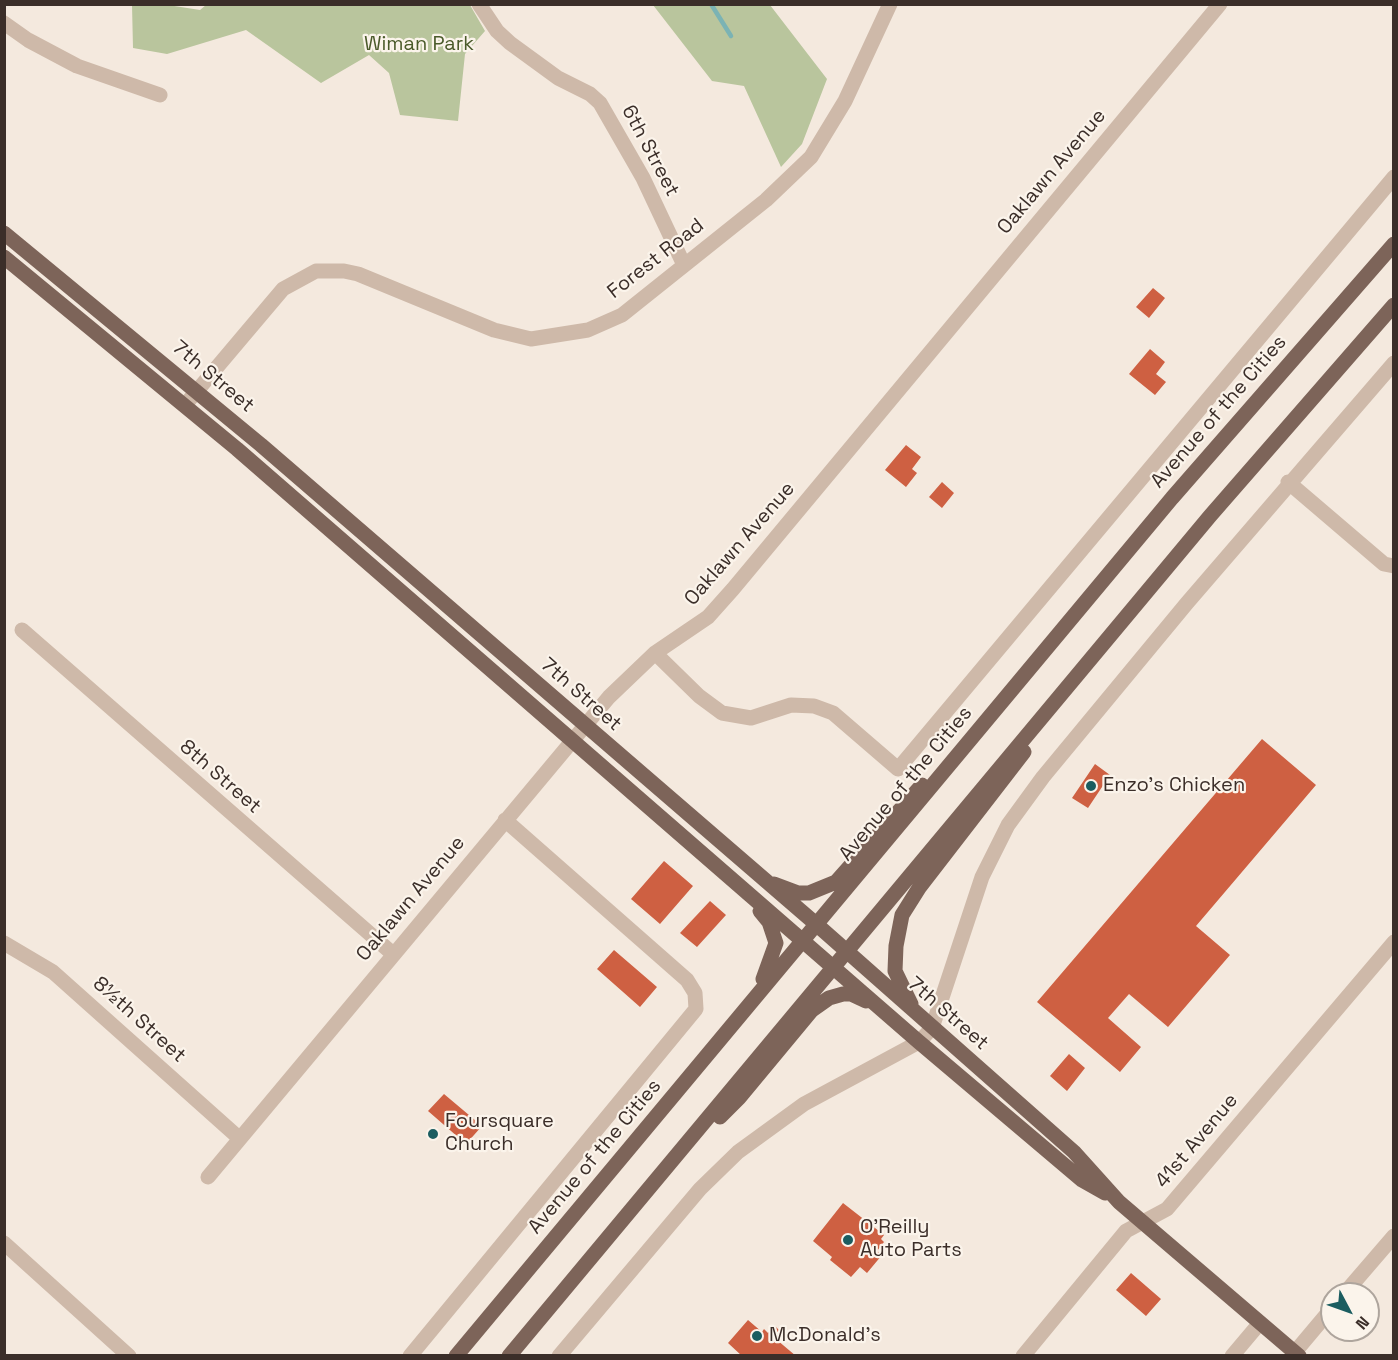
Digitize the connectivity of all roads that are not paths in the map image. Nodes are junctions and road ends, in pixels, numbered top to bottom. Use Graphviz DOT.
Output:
graph roads {
  1 [pos="479,4"];
  2 [pos="890,4"];
  3 [pos="1220,4"];
  4 [pos="4,23"];
  5 [pos="160,95"];
  6 [pos="1394,177"];
  7 [pos="4,233"];
  8 [pos="1394,244"];
  9 [pos="4,257"];
  10 [pos="684,265"];
  11 [pos="1394,305"];
  12 [pos="1394,363"];
  13 [pos="196,391"];
  14 [pos="185,405"];
  15 [pos="1288,482"];
  16 [pos="1394,563"];
  17 [pos="22,630"];
  18 [pos="655,653"];
  19 [pos="1081,671"];
  20 [pos="584,725"];
  21 [pos="978,730"];
  22 [pos="572,741"];
  23 [pos="505,820"];
  24 [pos="723,872"];
  25 [pos="764,880"];
  26 [pos="816,924"];
  27 [pos="803,940"];
  28 [pos="1394,942"];
  29 [pos="4,943"];
  30 [pos="846,951"];
  31 [pos="393,954"];
  32 [pos="833,967"];
  33 [pos="750,1003"];
  34 [pos="880,1008"];
  35 [pos="918,1017"];
  36 [pos="932,1028"];
  37 [pos="919,1042"];
  38 [pos="239,1138"];
  39 [pos="660,1175"];
  40 [pos="208,1177"];
  41 [pos="1119,1202"];
  42 [pos="1143,1222"];
  43 [pos="1394,1236"];
  44 [pos="4,1243"];
  45 [pos="1354,1282"];
  46 [pos="1259,1324"];
  47 [pos="1320,1324"];
  48 [pos="1297,1354"];
  49 [pos="129,1356"];
  50 [pos="410,1356"];
  51 [pos="456,1356"];
  52 [pos="509,1356"];
  53 [pos="559,1356"];
  54 [pos="1023,1356"];
  55 [pos="1232,1356"];
  1 -- 10 [label="street, 6th Street"];
  2 -- 10 [label="street, Forest Road"];
  3 -- 18 [label="street, Oaklawn Avenue"];
  4 -- 5 [label="street"];
  6 -- 18 [label="street, Avenue of the Cities"];
  7 -- 13 [label="main road, 7th Street"];
  8 -- 21 [label="main road, Avenue of the Cities"];
  9 -- 14 [label="main road, 7th Street"];
  10 -- 13 [label="street, Forest Road"];
  11 -- 19 [label="main road"];
  12 -- 15 [label="street"];
  13 -- 14 [label="street, Forest Road"];
  13 -- 20 [label="main road, 7th Street"];
  14 -- 22 [label="main road, 7th Street"];
  15 -- 16 [label="street"];
  15 -- 36 [label="street"];
  17 -- 31 [label="street, 8th Street"];
  18 -- 20 [label="street, Oaklawn Avenue"];
  19 -- 30 [label="main road"];
  19 -- 35 [label="main road"];
  20 -- 22 [label="street, Oaklawn Avenue"];
  20 -- 25 [label="main road, 7th Street"];
  21 -- 25 [label="main road"];
  21 -- 26 [label="main road, Avenue of the Cities"];
  22 -- 23 [label="street, Oaklawn Avenue"];
  22 -- 24 [label="main road, 7th Street"];
  23 -- 31 [label="street, Oaklawn Avenue"];
  23 -- 50 [label="street, Avenue of the Cities"];
  24 -- 27 [label="main road, 7th Street"];
  24 -- 33 [label="main road"];
  25 -- 26 [label="main road, 7th Street"];
  26 -- 27 [label="main road, Avenue of the Cities"];
  26 -- 30 [label="main road, 7th Street"];
  27 -- 32 [label="main road, 7th Street"];
  27 -- 33 [label="main road, Avenue of the Cities"];
  28 -- 42 [label="street, 41st Avenue"];
  29 -- 38 [label="street, 8½th Street"];
  30 -- 32 [label="main road"];
  30 -- 35 [label="main road, 7th Street"];
  31 -- 38 [label="street, Oaklawn Avenue"];
  32 -- 34 [label="main road, 7th Street"];
  32 -- 39 [label="main road"];
  33 -- 51 [label="main road, Avenue of the Cities"];
  34 -- 37 [label="main road, 7th Street"];
  34 -- 39 [label="main road"];
  35 -- 36 [label="main road, 7th Street"];
  36 -- 37 [label="street"];
  36 -- 41 [label="main road, 7th Street"];
  37 -- 41 [label="main road, 7th Street"];
  37 -- 53 [label="street"];
  38 -- 40 [label="street, Oaklawn Avenue"];
  39 -- 52 [label="main road"];
  41 -- 42 [label="main road, 7th Street"];
  42 -- 46 [label="main road, 7th Street"];
  42 -- 54 [label="street, 41st Avenue"];
  43 -- 45 [label="street"];
  44 -- 49 [label="street"];
  46 -- 48 [label="main road, 7th Street"];
  46 -- 55 [label="street"];
  47 -- 48 [label="street"];
}
